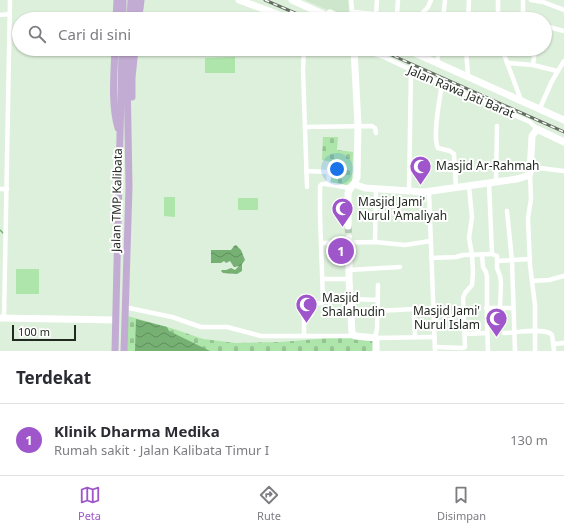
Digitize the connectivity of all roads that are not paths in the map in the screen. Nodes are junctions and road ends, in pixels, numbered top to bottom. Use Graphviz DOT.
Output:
graph roads {
  1 [pos="10,0"];
  2 [pos="117,0"];
  3 [pos="123,0"];
  4 [pos="131,0"];
  5 [pos="136,0"];
  6 [pos="141,0"];
  7 [pos="238,0"];
  8 [pos="292,0"];
  9 [pos="302,0"];
  10 [pos="351,0"];
  11 [pos="377,0"];
  12 [pos="398,0"];
  13 [pos="431,0"];
  14 [pos="445,0"];
  15 [pos="469,0"];
  16 [pos="498,0"];
  17 [pos="524,0"];
  18 [pos="531,0"];
  19 [pos="564,10"];
  20 [pos="116,12"];
  21 [pos="123,12"];
  22 [pos="130,12"];
  23 [pos="136,12"];
  24 [pos="139,12"];
  25 [pos="271,12"];
  26 [pos="319,12"];
  27 [pos="328,12"];
  28 [pos="353,12"];
  29 [pos="376,12"];
  30 [pos="397,12"];
  31 [pos="423,12"];
  32 [pos="444,12"];
  33 [pos="468,12"];
  34 [pos="498,12"];
  35 [pos="523,12"];
  36 [pos="10,14"];
  37 [pos="0,15"];
  38 [pos="552,28"];
  39 [pos="564,31"];
  40 [pos="115,56"];
  41 [pos="123,56"];
  42 [pos="127,56"];
  43 [pos="134,56"];
  44 [pos="304,56"];
  45 [pos="354,56"];
  46 [pos="379,56"];
  47 [pos="428,56"];
  48 [pos="438,56"];
  49 [pos="467,56"];
  50 [pos="504,56"];
  51 [pos="534,56"];
  52 [pos="437,59"];
  53 [pos="564,61"];
  54 [pos="507,63"];
  55 [pos="533,65"];
  56 [pos="411,70"];
  57 [pos="557,71"];
  58 [pos="124,72"];
  59 [pos="468,76"];
  60 [pos="442,84"];
  61 [pos="521,100"];
  62 [pos="540,108"];
  63 [pos="564,120"];
  64 [pos="358,125"];
  65 [pos="497,126"];
  66 [pos="305,127"];
  67 [pos="536,129"];
  68 [pos="129,131"];
  69 [pos="376,133"];
  70 [pos="120,138"];
  71 [pos="564,142"];
  72 [pos="530,170"];
  73 [pos="306,171"];
  74 [pos="564,171"];
  75 [pos="493,183"];
  76 [pos="0,184"];
  77 [pos="328,184"];
  78 [pos="7,186"];
  79 [pos="352,186"];
  80 [pos="307,187"];
  81 [pos="469,187"];
  82 [pos="456,188"];
  83 [pos="0,189"];
  84 [pos="376,189"];
  85 [pos="409,191"];
  86 [pos="429,192"];
  87 [pos="507,211"];
  88 [pos="348,226"];
  89 [pos="349,241"];
  90 [pos="430,241"];
  91 [pos="375,242"];
  92 [pos="321,243"];
  93 [pos="492,254"];
  94 [pos="472,255"];
  95 [pos="482,255"];
  96 [pos="431,258"];
  97 [pos="530,260"];
  98 [pos="497,261"];
  99 [pos="512,261"];
  100 [pos="400,267"];
  101 [pos="349,270"];
  102 [pos="564,276"];
  103 [pos="323,279"];
  104 [pos="349,279"];
  105 [pos="532,281"];
  106 [pos="378,285"];
  107 [pos="350,299"];
  108 [pos="378,300"];
  109 [pos="124,307"];
  110 [pos="434,308"];
  111 [pos="486,308"];
  112 [pos="500,308"];
  113 [pos="513,308"];
  114 [pos="377,312"];
  115 [pos="350,313"];
  116 [pos="414,315"];
  117 [pos="2,318"];
  118 [pos="116,320"];
  119 [pos="535,331"];
  120 [pos="487,333"];
  121 [pos="504,333"];
  122 [pos="514,333"];
  123 [pos="464,334"];
  124 [pos="304,336"];
  125 [pos="355,336"];
  126 [pos="414,337"];
  127 [pos="375,338"];
  128 [pos="435,338"];
  129 [pos="564,343"];
  130 [pos="554,344"];
  131 [pos="435,349"];
  132 [pos="115,351"];
  133 [pos="124,351"];
  134 [pos="376,351"];
  135 [pos="488,351"];
  136 [pos="515,351"];
  137 [pos="535,351"];
  138 [pos="554,351"];
  1 -- 36 [label="street"];
  2 -- 20 [label="main road"];
  3 -- 21 [label="main road"];
  4 -- 22 [label="main road"];
  5 -- 23 [label="main road"];
  6 -- 24 [label="main road"];
  7 -- 25 [label="street"];
  8 -- 26 [label="street"];
  9 -- 27 [label="street"];
  10 -- 28 [label="street"];
  11 -- 29 [label="street"];
  12 -- 30 [label="street"];
  13 -- 31 [label="street"];
  14 -- 32 [label="street"];
  15 -- 33 [label="street"];
  16 -- 34 [label="street"];
  17 -- 35 [label="street"];
  18 -- 19 [label="street"];
  36 -- 37 [label="street"];
  36 -- 78 [label="street"];
  38 -- 39 [label="street"];
  40 -- 70 [label="main road"];
  41 -- 58 [label="main road, Jalan TMP Kalibata"];
  42 -- 58 [label="main road, Jalan TMP Kalibata"];
  43 -- 68 [label="main road"];
  44 -- 66 [label="street"];
  45 -- 64 [label="street"];
  46 -- 56 [label="street, Jalan Rawa Jati Barat"];
  47 -- 52 [label="street"];
  48 -- 52 [label="street"];
  49 -- 59 [label="street"];
  50 -- 54 [label="street"];
  51 -- 55 [label="street"];
  52 -- 59 [label="street"];
  53 -- 57 [label="street"];
  54 -- 55 [label="street"];
  54 -- 61 [label="street"];
  55 -- 57 [label="street"];
  56 -- 60 [label="street, Jalan Rawa Jati Barat"];
  56 -- 85 [label="street"];
  57 -- 62 [label="street"];
  58 -- 68 [label="main road, Jalan TMP Kalibata"];
  58 -- 70 [label="main road, Jalan TMP Kalibata"];
  59 -- 61 [label="street"];
  60 -- 67 [label="street, Jalan Rawa Jati Barat"];
  60 -- 82 [label="street"];
  61 -- 62 [label="street"];
  62 -- 63 [label="street"];
  64 -- 66 [label="street"];
  64 -- 69 [label="street"];
  64 -- 79 [label="street"];
  65 -- 75 [label="street"];
  66 -- 73 [label="street"];
  67 -- 71 [label="street"];
  67 -- 72 [label="street"];
  68 -- 109 [label="main road, Jalan TMP Kalibata"];
  70 -- 118 [label="main road, Jalan TMP Kalibata"];
  72 -- 74 [label="street"];
  72 -- 75 [label="street"];
  72 -- 97 [label="street"];
  73 -- 77 [label="street"];
  73 -- 80 [label="street"];
  75 -- 81 [label="street"];
  75 -- 93 [label="street"];
  76 -- 78 [label="street"];
  77 -- 79 [label="street"];
  77 -- 92 [label="street"];
  78 -- 83 [label="street"];
  78 -- 117 [label="street"];
  79 -- 84 [label="street"];
  79 -- 88 [label="street"];
  81 -- 82 [label="street"];
  81 -- 94 [label="street"];
  82 -- 86 [label="street"];
  84 -- 85 [label="street"];
  84 -- 91 [label="street"];
  85 -- 86 [label="street"];
  86 -- 90 [label="street"];
  87 -- 99 [label="street"];
  89 -- 91 [label="street"];
  89 -- 92 [label="street"];
  89 -- 101 [label="street"];
  90 -- 91 [label="street"];
  90 -- 96 [label="street"];
  92 -- 103 [label="street"];
  93 -- 95 [label="street"];
  93 -- 98 [label="street"];
  94 -- 95 [label="street"];
  94 -- 96 [label="street"];
  94 -- 123 [label="street"];
  95 -- 111 [label="street"];
  96 -- 110 [label="street"];
  97 -- 99 [label="street"];
  97 -- 105 [label="street"];
  98 -- 99 [label="street"];
  98 -- 112 [label="street"];
  99 -- 113 [label="street"];
  100 -- 101 [label="street"];
  101 -- 104 [label="street"];
  102 -- 105 [label="street"];
  103 -- 104 [label="street"];
  103 -- 124 [label="street"];
  104 -- 107 [label="street"];
  105 -- 119 [label="street"];
  106 -- 108 [label="street"];
  107 -- 108 [label="street"];
  107 -- 115 [label="street"];
  108 -- 114 [label="street"];
  109 -- 124 [label="street"];
  109 -- 133 [label="main road, Jalan TMP Kalibata"];
  110 -- 114 [label="street"];
  110 -- 128 [label="street"];
  111 -- 112 [label="street"];
  111 -- 120 [label="street"];
  112 -- 113 [label="street"];
  113 -- 122 [label="street"];
  114 -- 115 [label="street"];
  114 -- 127 [label="street"];
  115 -- 125 [label="street"];
  116 -- 126 [label="street"];
  117 -- 118 [label="street"];
  118 -- 132 [label="main road, Jalan TMP Kalibata"];
  119 -- 122 [label="street"];
  119 -- 130 [label="street"];
  119 -- 137 [label="street"];
  120 -- 123 [label="street"];
  120 -- 135 [label="street"];
  121 -- 122 [label="street"];
  122 -- 136 [label="street"];
  123 -- 131 [label="street"];
  124 -- 125 [label="street"];
  125 -- 127 [label="street"];
  126 -- 127 [label="street"];
  126 -- 128 [label="street"];
  127 -- 134 [label="street"];
  128 -- 131 [label="street"];
  129 -- 130 [label="street"];
  130 -- 138 [label="street"];
}
